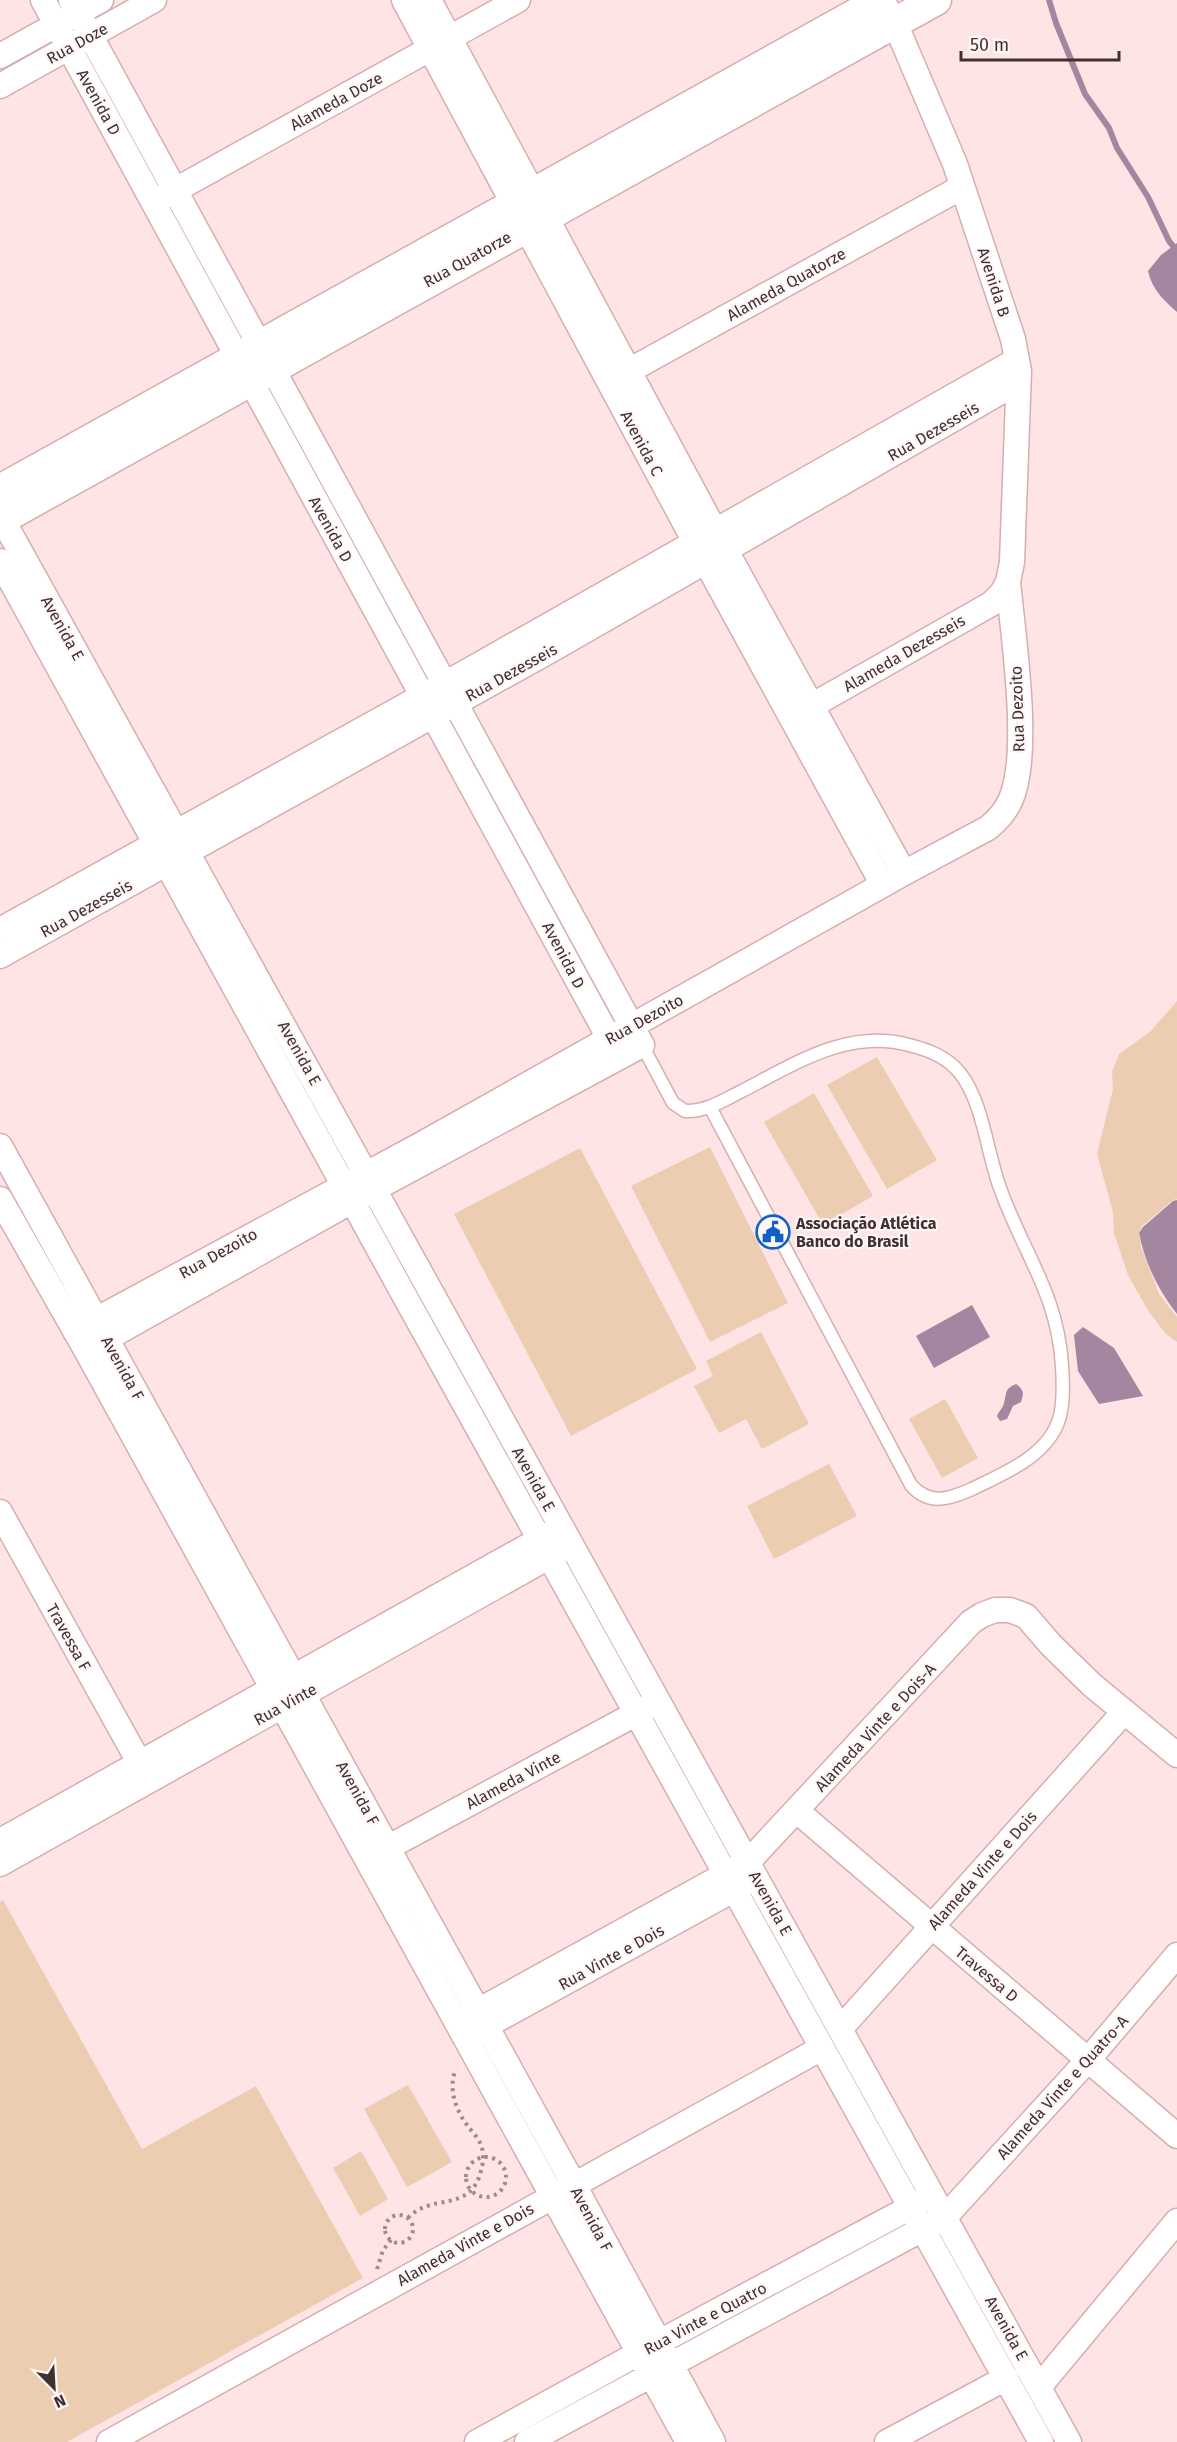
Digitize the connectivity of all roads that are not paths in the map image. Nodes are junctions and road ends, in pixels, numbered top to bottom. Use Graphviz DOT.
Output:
graph roads {
  1 [pos="43,0"];
  2 [pos="100,0"];
  3 [pos="154,0"];
  4 [pos="404,0"];
  5 [pos="429,0"];
  6 [pos="518,0"];
  7 [pos="936,0"];
  8 [pos="74,6"];
  9 [pos="886,8"];
  10 [pos="57,25"];
  11 [pos="90,36"];
  12 [pos="441,43"];
  13 [pos="69,48"];
  14 [pos="0,56"];
  15 [pos="0,86"];
  16 [pos="962,187"];
  17 [pos="175,190"];
  18 [pos="154,202"];
  19 [pos="530,210"];
  20 [pos="254,363"];
  21 [pos="1017,371"];
  22 [pos="619,377"];
  23 [pos="1,511"];
  24 [pos="710,546"];
  25 [pos="0,561"];
  26 [pos="1008,582"];
  27 [pos="439,700"];
  28 [pos="803,711"];
  29 [pos="172,847"];
  30 [pos="894,879"];
  31 [pos="0,930"];
  32 [pos="0,956"];
  33 [pos="642,1046"];
  34 [pos="614,1048"];
  35 [pos="710,1107"];
  36 [pos="0,1146"];
  37 [pos="371,1181"];
  38 [pos="348,1193"];
  39 [pos="0,1199"];
  40 [pos="102,1329"];
  41 [pos="80,1340"];
  42 [pos="0,1512"];
  43 [pos="555,1542"];
  44 [pos="287,1690"];
  45 [pos="658,1702"];
  46 [pos="1124,1712"];
  47 [pos="637,1713"];
  48 [pos="1177,1755"];
  49 [pos="139,1762"];
  50 [pos="797,1811"];
  51 [pos="3,1832"];
  52 [pos="377,1853"];
  53 [pos="0,1864"];
  54 [pos="752,1870"];
  55 [pos="730,1882"];
  56 [pos="931,1927"];
  57 [pos="1177,1955"];
  58 [pos="841,2028"];
  59 [pos="472,2029"];
  60 [pos="822,2048"];
  61 [pos="1088,2060"];
  62 [pos="1177,2136"];
  63 [pos="563,2190"];
  64 [pos="933,2195"];
  65 [pos="911,2207"];
  66 [pos="945,2217"];
  67 [pos="1177,2221"];
  68 [pos="923,2229"];
  69 [pos="649,2347"];
  70 [pos="660,2369"];
  71 [pos="1006,2378"];
  72 [pos="1039,2387"];
  73 [pos="141,2434"];
  74 [pos="109,2442"];
  75 [pos="477,2442"];
  76 [pos="527,2442"];
  77 [pos="688,2442"];
  78 [pos="713,2442"];
  79 [pos="887,2442"];
  80 [pos="1041,2442"];
  81 [pos="1069,2442"];
  1 -- 10 [label="street, Avenida D"];
  2 -- 8 [label="street, Rua Doze"];
  3 -- 11 [label="street, Rua Doze"];
  4 -- 12 [label="street, Avenida C"];
  5 -- 12 [label="street, Avenida C"];
  6 -- 12 [label="street, Alameda Doze"];
  7 -- 9 [label="street, Rua Quatorze"];
  8 -- 10 [label="street, Rua Doze"];
  8 -- 11 [label="street, Avenida D"];
  9 -- 16 [label="street, Avenida B"];
  9 -- 19 [label="street, Rua Quatorze"];
  10 -- 13 [label="street, Avenida D"];
  10 -- 14 [label="street, Rua Doze"];
  11 -- 13 [label="street, Rua Doze"];
  11 -- 17 [label="street, Avenida D"];
  12 -- 17 [label="street, Alameda Doze"];
  12 -- 19 [label="street, Avenida C"];
  13 -- 15 [label="street, Rua Doze"];
  13 -- 18 [label="street, Avenida D"];
  16 -- 21 [label="street, Avenida B"];
  16 -- 22 [label="street, Alameda Quatorze"];
  17 -- 18 [label="street, Alameda Doze"];
  17 -- 20 [label="street, Avenida D"];
  18 -- 20 [label="street, Avenida D"];
  19 -- 20 [label="street, Rua Quatorze"];
  19 -- 22 [label="street, Avenida C"];
  20 -- 23 [label="street, Rua Quatorze"];
  20 -- 27 [label="street, Avenida D"];
  21 -- 24 [label="street, Rua Dezesseis"];
  21 -- 26 [label="street, Avenida B"];
  22 -- 24 [label="street, Avenida C"];
  23 -- 29 [label="street, Avenida E"];
  24 -- 27 [label="street, Rua Dezesseis"];
  24 -- 28 [label="street, Avenida C"];
  25 -- 29 [label="street, Avenida E"];
  26 -- 28 [label="street, Alameda Dezesseis"];
  26 -- 30 [label="street, Rua Dezoito"];
  27 -- 29 [label="street, Rua Dezesseis"];
  27 -- 33 [label="street, Avenida D"];
  27 -- 34 [label="street, Avenida D"];
  28 -- 30 [label="street, Avenida C"];
  29 -- 31 [label="street, Rua Dezesseis"];
  29 -- 32 [label="street, Rua Dezesseis"];
  29 -- 37 [label="street, Avenida E"];
  29 -- 38 [label="street, Avenida E"];
  30 -- 33 [label="street, Rua Dezoito"];
  33 -- 34 [label="street, Rua Dezoito"];
  33 -- 34 [label="lane"];
  33 -- 35 [label="lane"];
  34 -- 37 [label="street, Rua Dezoito"];
  35 -- 35 [label="lane"];
  36 -- 40 [label="street, Avenida F"];
  37 -- 38 [label="street, Rua Dezoito"];
  37 -- 43 [label="street, Avenida E"];
  38 -- 40 [label="street, Rua Dezoito"];
  38 -- 43 [label="street, Avenida E"];
  39 -- 41 [label="street, Avenida F"];
  40 -- 41 [label="street, Rua Dezoito"];
  40 -- 44 [label="street, Avenida F"];
  41 -- 44 [label="street, Avenida F"];
  42 -- 49 [label="street, Travessa F"];
  43 -- 44 [label="street, Rua Vinte"];
  43 -- 45 [label="street, Avenida E"];
  43 -- 47 [label="street, Avenida E"];
  44 -- 49 [label="street, Rua Vinte"];
  44 -- 52 [label="street, Avenida F"];
  44 -- 53 [label="street, Rua Vinte"];
  45 -- 47 [label="street, Alameda Vinte"];
  45 -- 54 [label="street, Avenida E"];
  46 -- 48 [label="street"];
  46 -- 50 [label="street, Alameda Vinte e Dois-A"];
  46 -- 56 [label="street, Alameda Vinte e Dois"];
  47 -- 52 [label="street, Alameda Vinte"];
  47 -- 55 [label="street, Avenida E"];
  49 -- 51 [label="street, Rua Vinte"];
  50 -- 54 [label="street, Alameda Vinte e Dois-A"];
  50 -- 56 [label="street, Travessa D"];
  52 -- 59 [label="street, Avenida F"];
  54 -- 55 [label="street, Rua Vinte e Dois"];
  54 -- 58 [label="street, Avenida E"];
  55 -- 59 [label="street, Rua Vinte e Dois"];
  55 -- 60 [label="street, Avenida E"];
  56 -- 58 [label="street, Alameda Vinte e Dois"];
  56 -- 61 [label="street, Travessa D"];
  57 -- 61 [label="street, Alameda Vinte e Quatro-A"];
  58 -- 64 [label="street, Avenida E"];
  59 -- 63 [label="street, Avenida F"];
  60 -- 63 [label="street, Alameda Vinte e Dois"];
  60 -- 65 [label="street, Avenida E"];
  61 -- 62 [label="street, Travessa D"];
  61 -- 66 [label="street, Alameda Vinte e Quatro-A"];
  63 -- 69 [label="street, Avenida F"];
  63 -- 73 [label="street, Alameda Vinte e Dois"];
  64 -- 65 [label="street, Rua Vinte e Quatro"];
  64 -- 66 [label="street, Avenida E"];
  65 -- 68 [label="street, Avenida E"];
  65 -- 69 [label="street, Rua Vinte e Quatro"];
  66 -- 68 [label="street, Rua Vinte e Quatro"];
  66 -- 72 [label="street, Avenida E"];
  67 -- 72 [label="street"];
  68 -- 70 [label="street, Rua Vinte e Quatro"];
  68 -- 71 [label="street, Avenida E"];
  69 -- 70 [label="street, Avenida F"];
  69 -- 75 [label="street, Rua Vinte e Quatro"];
  70 -- 76 [label="street, Rua Vinte e Quatro"];
  70 -- 77 [label="street, Avenida F"];
  70 -- 78 [label="street, Avenida F"];
  71 -- 79 [label="street"];
  71 -- 80 [label="street, Avenida E"];
  72 -- 81 [label="street, Avenida E"];
  73 -- 74 [label="street, Alameda Vinte e Dois"];
}
